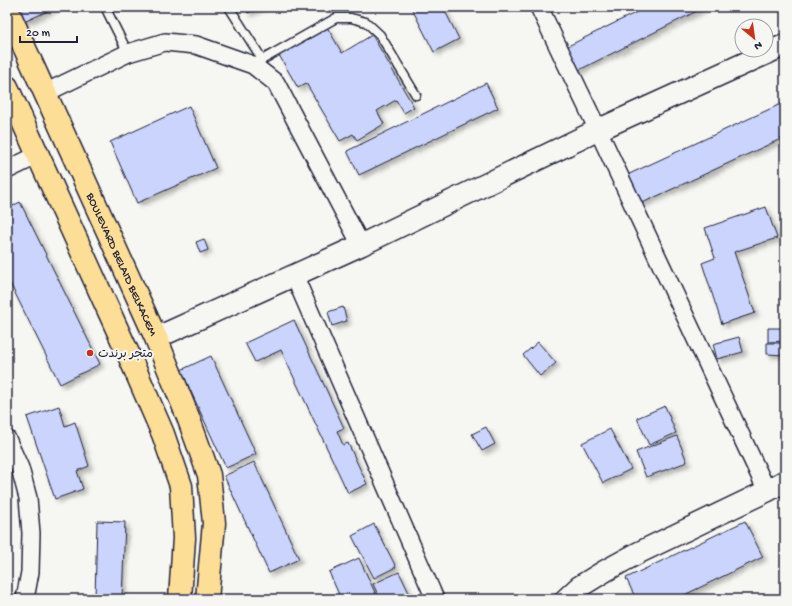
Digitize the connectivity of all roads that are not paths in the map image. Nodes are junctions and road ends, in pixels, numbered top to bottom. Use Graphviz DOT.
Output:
graph roads {
  1 [pos="105,7"];
  2 [pos="229,7"];
  3 [pos="539,7"];
  4 [pos="7,9"];
  5 [pos="785,45"];
  6 [pos="128,53"];
  7 [pos="258,62"];
  8 [pos="7,87"];
  9 [pos="45,93"];
  10 [pos="416,95"];
  11 [pos="598,130"];
  12 [pos="38,155"];
  13 [pos="7,170"];
  14 [pos="361,244"];
  15 [pos="294,275"];
  16 [pos="156,338"];
  17 [pos="7,439"];
  18 [pos="785,481"];
  19 [pos="767,491"];
  20 [pos="25,599"];
  21 [pos="180,599"];
  22 [pos="207,599"];
  23 [pos="435,599"];
  24 [pos="566,599"];
  1 -- 6 [label="lane"];
  2 -- 7 [label="lane"];
  3 -- 11 [label="street"];
  4 -- 9 [label="main road, BOULEVARD BELAID BELKACEM"];
  5 -- 11 [label="street"];
  6 -- 7 [label="street"];
  6 -- 9 [label="street"];
  7 -- 10 [label="lane"];
  7 -- 14 [label="street"];
  8 -- 12 [label="main road"];
  9 -- 16 [label="main road, BOULEVARD BELAID BELKACEM"];
  11 -- 14 [label="street"];
  11 -- 19 [label="street"];
  12 -- 13 [label="street"];
  12 -- 21 [label="main road"];
  14 -- 15 [label="street"];
  15 -- 16 [label="street"];
  15 -- 23 [label="street"];
  16 -- 22 [label="main road, BOULEVARD BELAID BELKACEM"];
  17 -- 20 [label="street"];
  18 -- 19 [label="street"];
  19 -- 24 [label="street"];
}
